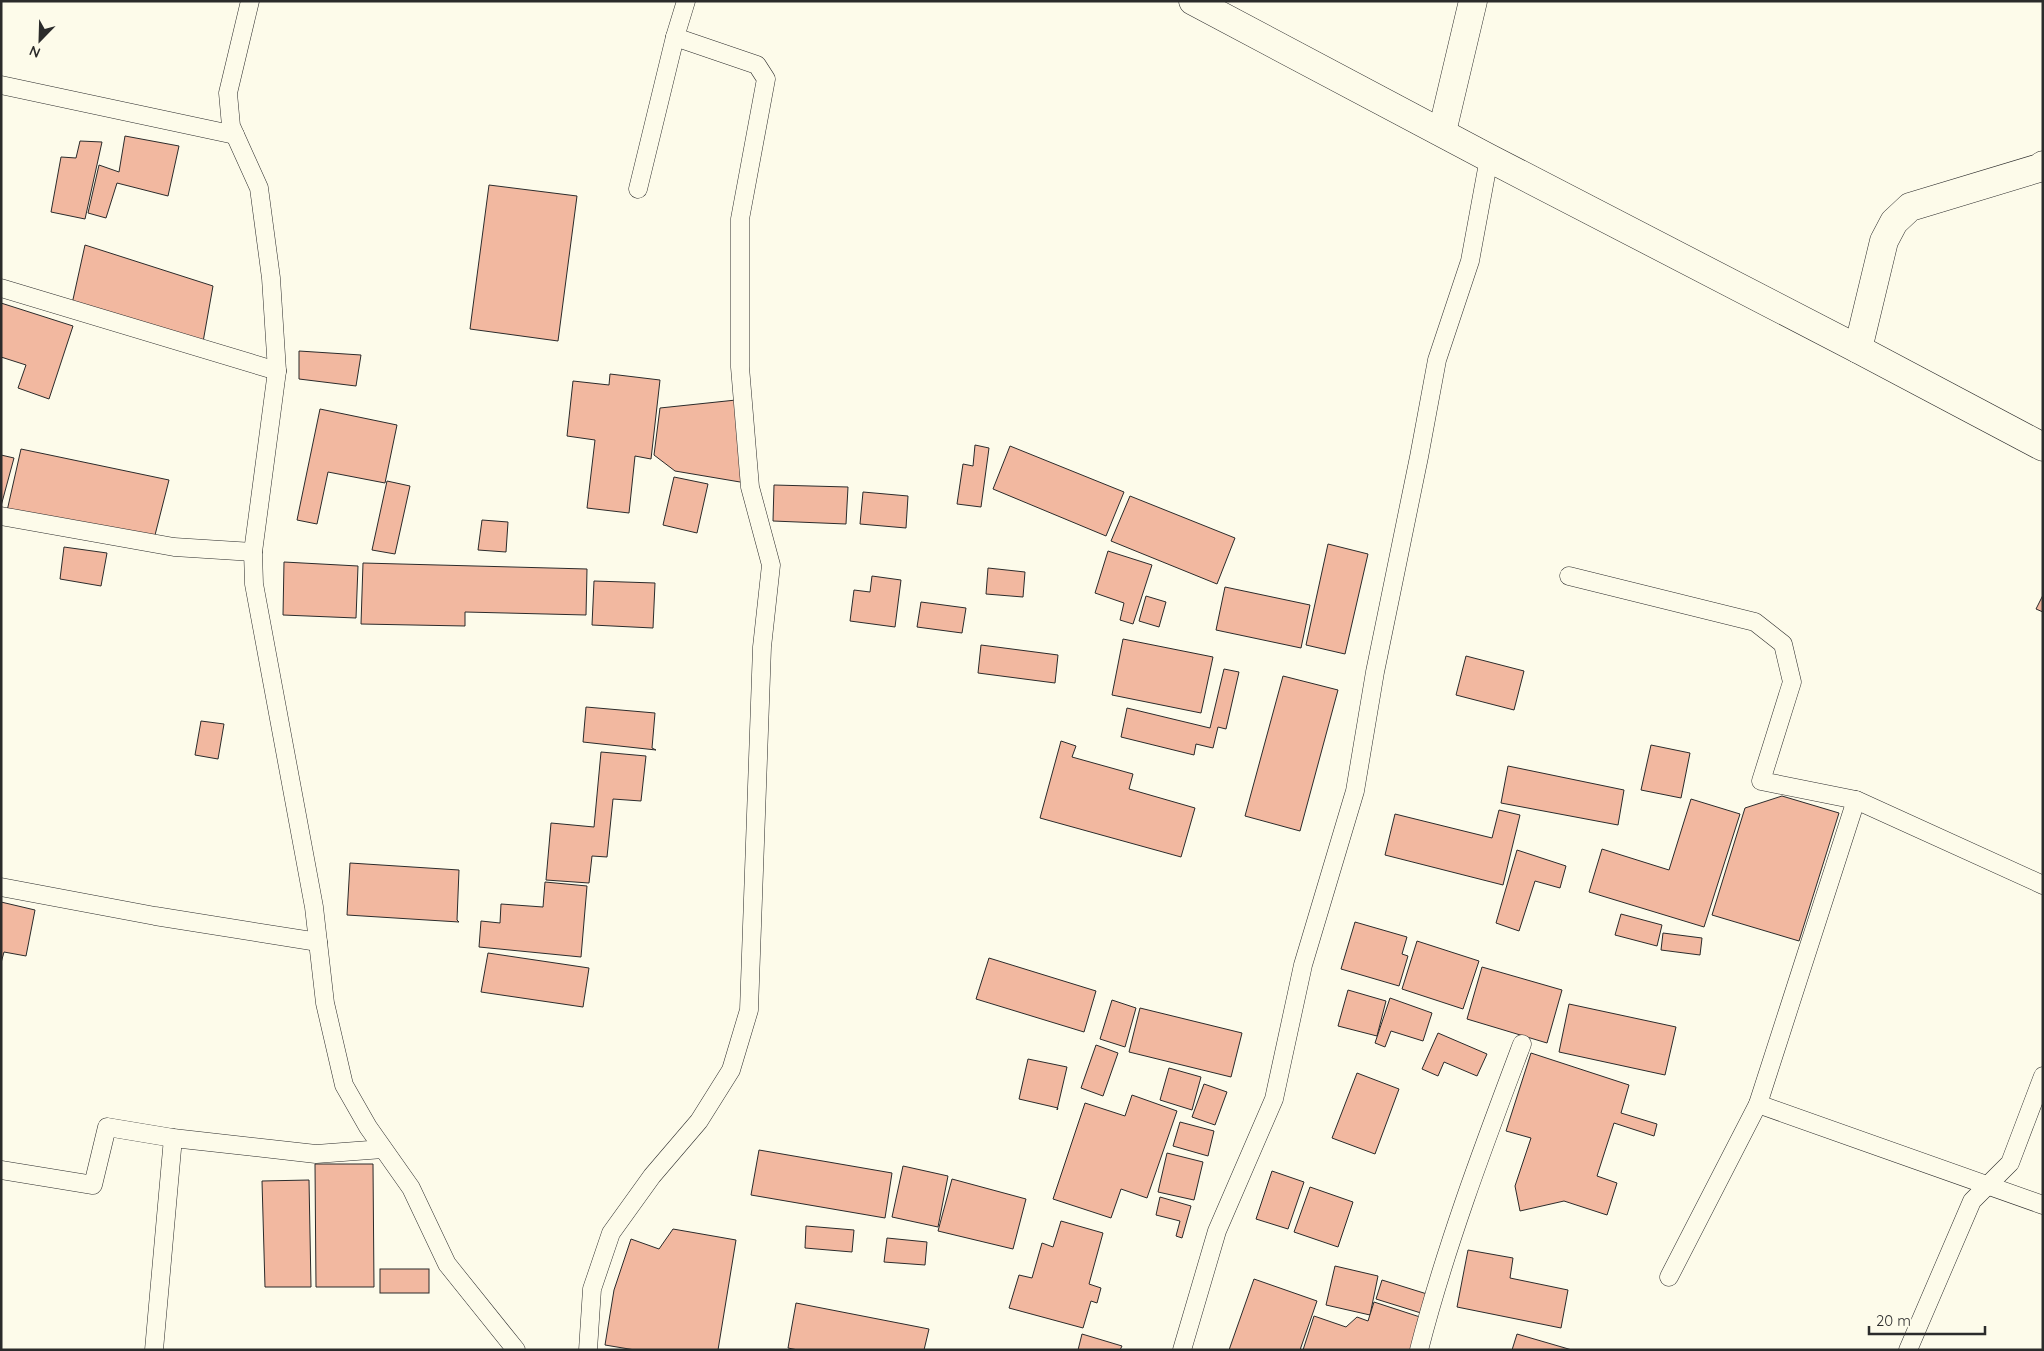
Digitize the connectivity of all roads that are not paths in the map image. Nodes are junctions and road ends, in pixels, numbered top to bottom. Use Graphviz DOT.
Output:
graph roads {
  1 [pos="250,1"];
  2 [pos="686,1"];
  3 [pos="1193,1"];
  4 [pos="1473,1"];
  5 [pos="675,37"];
  6 [pos="1,85"];
  7 [pos="1442,132"];
  8 [pos="235,135"];
  9 [pos="1489,158"];
  10 [pos="2043,165"];
  11 [pos="638,189"];
  12 [pos="1,288"];
  13 [pos="1858,349"];
  14 [pos="277,371"];
  15 [pos="2043,447"];
  16 [pos="1,516"];
  17 [pos="253,552"];
  18 [pos="1569,576"];
  19 [pos="1856,800"];
  20 [pos="2043,885"];
  21 [pos="1,887"];
  22 [pos="318,942"];
  23 [pos="1522,1044"];
  24 [pos="2043,1076"];
  25 [pos="1758,1104"];
  26 [pos="173,1138"];
  27 [pos="384,1149"];
  28 [pos="1,1170"];
  29 [pos="1987,1185"];
  30 [pos="2043,1205"];
  31 [pos="1669,1277"];
  32 [pos="154,1350"];
  33 [pos="516,1350"];
  34 [pos="588,1350"];
  35 [pos="1182,1350"];
  36 [pos="1419,1350"];
  37 [pos="1908,1350"];
  1 -- 8 [label="lane"];
  2 -- 5 [label="lane"];
  3 -- 7 [label="street"];
  4 -- 7 [label="street"];
  5 -- 11 [label="lane"];
  5 -- 34 [label="lane"];
  6 -- 8 [label="lane"];
  7 -- 9 [label="street"];
  8 -- 14 [label="lane"];
  9 -- 13 [label="street"];
  9 -- 35 [label="lane"];
  10 -- 13 [label="street"];
  12 -- 14 [label="lane"];
  13 -- 15 [label="street"];
  14 -- 17 [label="lane"];
  16 -- 17 [label="lane"];
  17 -- 22 [label="lane"];
  18 -- 19 [label="lane"];
  19 -- 20 [label="lane"];
  19 -- 25 [label="lane"];
  21 -- 22 [label="lane"];
  22 -- 27 [label="lane"];
  23 -- 36 [label="lane"];
  24 -- 29 [label="lane"];
  25 -- 29 [label="lane"];
  25 -- 31 [label="lane"];
  26 -- 27 [label="lane"];
  26 -- 28 [label="lane"];
  26 -- 32 [label="lane"];
  27 -- 33 [label="lane"];
  29 -- 30 [label="lane"];
  29 -- 37 [label="lane"];
}
